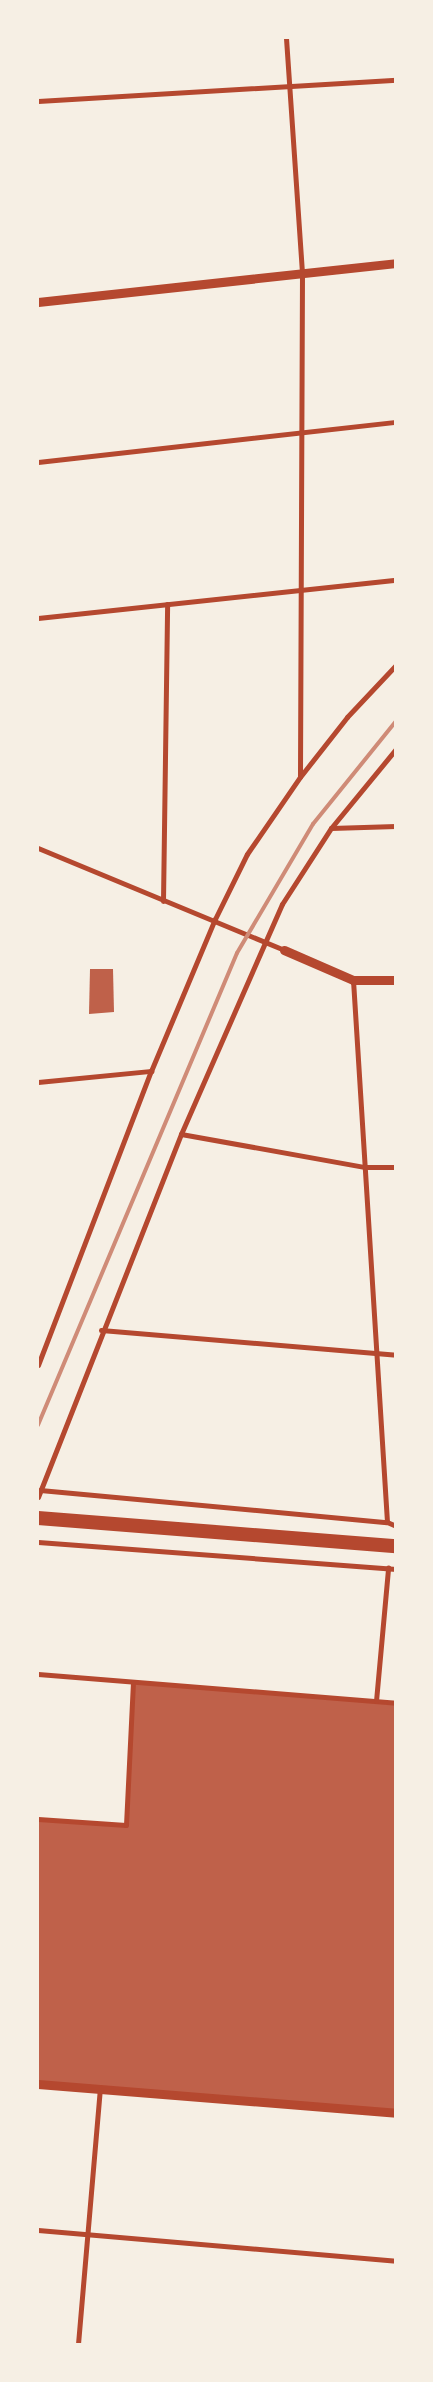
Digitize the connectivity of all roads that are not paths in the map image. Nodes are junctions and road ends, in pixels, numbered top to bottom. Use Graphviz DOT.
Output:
graph roads {
  1 [pos="286,38"];
  2 [pos="396,80"];
  3 [pos="290,88"];
  4 [pos="38,101"];
  5 [pos="396,263"];
  6 [pos="302,274"];
  7 [pos="38,302"];
  8 [pos="396,422"];
  9 [pos="302,432"];
  10 [pos="38,462"];
  11 [pos="396,580"];
  12 [pos="301,590"];
  13 [pos="167,604"];
  14 [pos="38,618"];
  15 [pos="396,665"];
  16 [pos="396,749"];
  17 [pos="300,777"];
  18 [pos="396,826"];
  19 [pos="331,828"];
  20 [pos="38,848"];
  21 [pos="164,901"];
  22 [pos="215,919"];
  23 [pos="265,941"];
  24 [pos="284,950"];
  25 [pos="353,980"];
  26 [pos="396,980"];
  27 [pos="151,1071"];
  28 [pos="38,1082"];
  29 [pos="181,1134"];
  30 [pos="365,1167"];
  31 [pos="396,1167"];
  32 [pos="101,1330"];
  33 [pos="396,1355"];
  34 [pos="376,1356"];
  35 [pos="38,1365"];
  36 [pos="40,1490"];
  37 [pos="38,1496"];
  38 [pos="38,1518"];
  39 [pos="387,1522"];
  40 [pos="396,1526"];
  41 [pos="38,1542"];
  42 [pos="396,1546"];
  43 [pos="388,1568"];
  44 [pos="396,1569"];
  45 [pos="38,1674"];
  46 [pos="133,1683"];
  47 [pos="376,1701"];
  48 [pos="396,1703"];
  49 [pos="38,1819"];
  50 [pos="38,2084"];
  51 [pos="100,2088"];
  52 [pos="396,2113"];
  53 [pos="38,2230"];
  54 [pos="88,2234"];
  55 [pos="396,2261"];
  56 [pos="78,2344"];
  1 -- 3 [label="street"];
  2 -- 3 [label="street"];
  3 -- 4 [label="street"];
  3 -- 6 [label="street"];
  5 -- 6 [label="street"];
  6 -- 7 [label="street"];
  6 -- 9 [label="street"];
  8 -- 9 [label="street"];
  9 -- 10 [label="street"];
  9 -- 12 [label="street"];
  11 -- 12 [label="street"];
  12 -- 13 [label="street"];
  12 -- 17 [label="street"];
  13 -- 14 [label="street"];
  13 -- 21 [label="street"];
  15 -- 17 [label="street"];
  16 -- 19 [label="street"];
  17 -- 22 [label="street"];
  18 -- 19 [label="street"];
  19 -- 23 [label="street"];
  20 -- 21 [label="street"];
  21 -- 22 [label="street"];
  22 -- 23 [label="street"];
  22 -- 27 [label="street"];
  23 -- 24 [label="street"];
  23 -- 29 [label="street"];
  24 -- 25 [label="street"];
  25 -- 26 [label="street"];
  25 -- 30 [label="street"];
  27 -- 28 [label="street"];
  27 -- 35 [label="street"];
  29 -- 30 [label="street"];
  29 -- 32 [label="street"];
  30 -- 31 [label="street"];
  30 -- 34 [label="street"];
  32 -- 34 [label="street"];
  32 -- 36 [label="street"];
  33 -- 34 [label="street"];
  34 -- 39 [label="street"];
  36 -- 37 [label="street"];
  36 -- 39 [label="street"];
  38 -- 42 [label="highway"];
  39 -- 40 [label="street"];
  41 -- 43 [label="street"];
  43 -- 44 [label="street"];
  43 -- 47 [label="street"];
  45 -- 46 [label="street"];
  46 -- 47 [label="street"];
  46 -- 49 [label="street"];
  47 -- 48 [label="street"];
  50 -- 51 [label="street"];
  51 -- 52 [label="street"];
  51 -- 54 [label="street"];
  53 -- 54 [label="street"];
  54 -- 55 [label="street"];
  54 -- 56 [label="street"];
}
